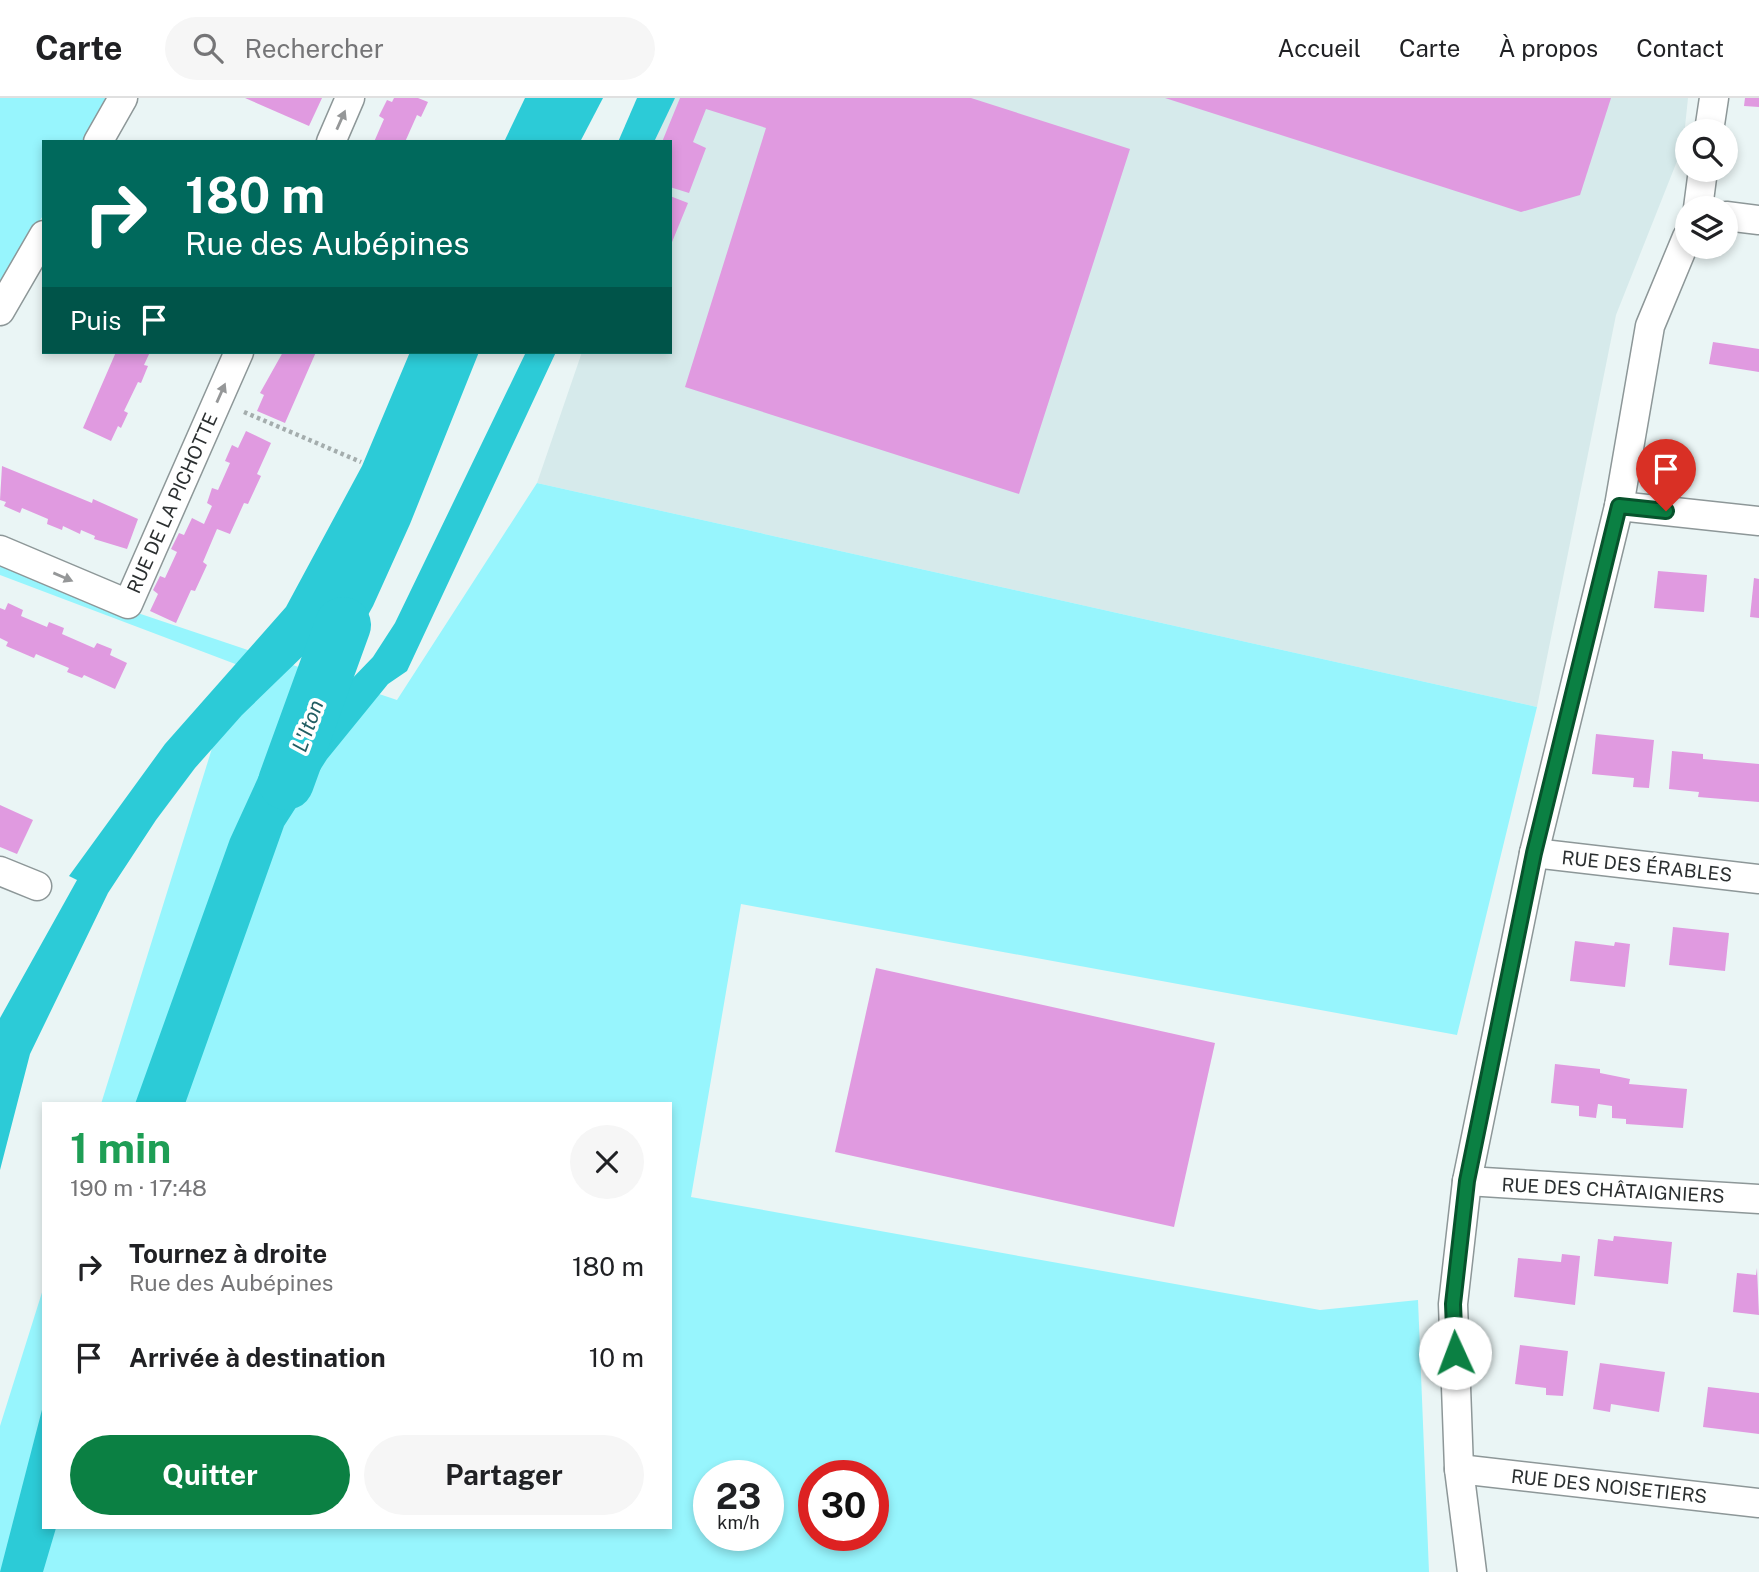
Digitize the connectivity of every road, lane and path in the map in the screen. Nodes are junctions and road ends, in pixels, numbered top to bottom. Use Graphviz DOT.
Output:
graph roads {
  1 [pos="123,98"];
  2 [pos="350,98"];
  3 [pos="1714,98"];
  4 [pos="1711,119"];
  5 [pos="99,140"];
  6 [pos="332,140"];
  7 [pos="1738,217"];
  8 [pos="1759,220"];
  9 [pos="42,238"];
  10 [pos="1678,259"];
  11 [pos="0,311"];
  12 [pos="238,354"];
  13 [pos="217,401"];
  14 [pos="361,462"];
  15 [pos="1619,506"];
  16 [pos="1759,521"];
  17 [pos="0,550"];
  18 [pos="1534,853"];
  19 [pos="0,871"];
  20 [pos="1759,879"];
  21 [pos="37,887"];
  22 [pos="1467,1181"];
  23 [pos="1759,1199"];
  24 [pos="1459,1469"];
  25 [pos="1759,1503"];
  26 [pos="1472,1572"];
  1 -- 5 [label="street"];
  6 -- 2 [label="street, one-way"];
  3 -- 4 [label="street"];
  7 -- 8 [label="street"];
  9 -- 11 [label="street"];
  10 -- 15 [label="street"];
  13 -- 12 [label="street, RUE DE LA PICHOTTE, one-way"];
  13 -- 14 [label="path"];
  17 -- 13 [label="street, RUE DE LA PICHOTTE, one-way"];
  15 -- 16 [label="street"];
  15 -- 18 [label="street"];
  18 -- 20 [label="street, RUE DES ÉRABLES"];
  18 -- 22 [label="street"];
  19 -- 21 [label="street"];
  22 -- 23 [label="street, RUE DES CHÂTAIGNIERS"];
  22 -- 24 [label="street"];
  24 -- 25 [label="street, RUE DES NOISETIERS"];
  24 -- 26 [label="street"];
}
